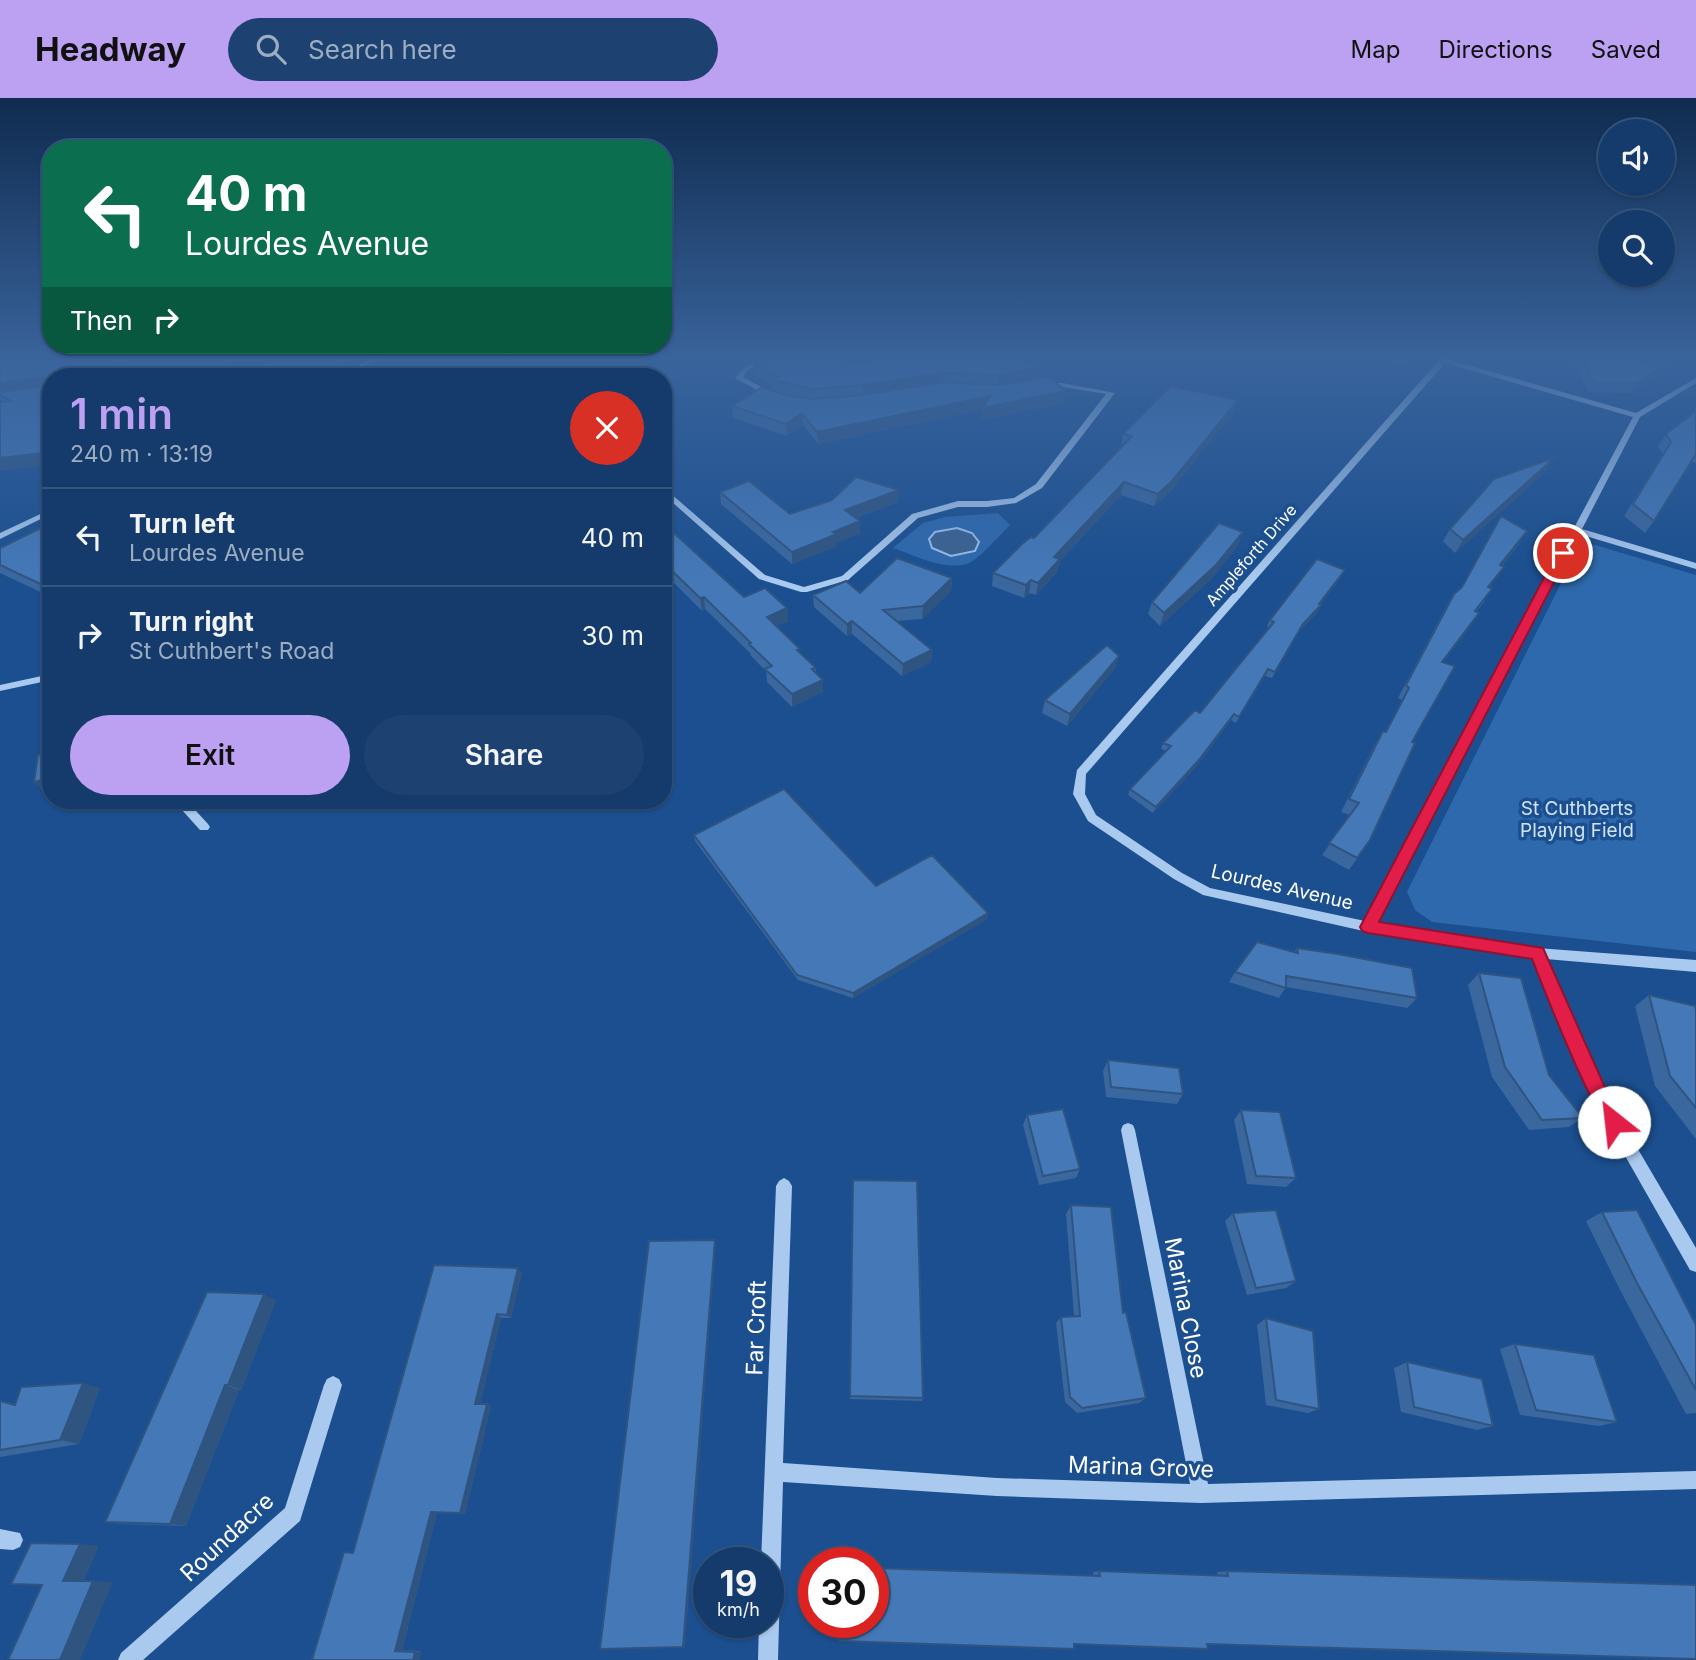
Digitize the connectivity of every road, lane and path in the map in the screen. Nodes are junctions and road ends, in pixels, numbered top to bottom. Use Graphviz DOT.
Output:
graph roads {
  1 [pos="1081,432"];
  2 [pos="1380,432"];
  3 [pos="1628,432"];
  4 [pos="672,497"];
  5 [pos="42,515"];
  6 [pos="1576,530"];
  7 [pos="0,536"];
  8 [pos="1696,566"];
  9 [pos="42,679"];
  10 [pos="0,688"];
  11 [pos="1081,773"];
  12 [pos="187,809"];
  13 [pos="204,827"];
  14 [pos="1368,927"];
  15 [pos="1537,953"];
  16 [pos="1696,966"];
  17 [pos="1128,1130"];
  18 [pos="784,1186"];
  19 [pos="1696,1264"];
  20 [pos="333,1385"];
  21 [pos="774,1472"];
  22 [pos="1696,1480"];
  23 [pos="1201,1494"];
  24 [pos="128,1660"];
  25 [pos="768,1660"];
  1 -- 4 [label="street"];
  2 -- 11 [label="street, Ampleforth Drive"];
  3 -- 6 [label="street"];
  5 -- 7 [label="street"];
  6 -- 8 [label="street"];
  6 -- 14 [label="street"];
  9 -- 10 [label="street"];
  11 -- 14 [label="street, Lourdes Avenue"];
  12 -- 13 [label="street"];
  14 -- 15 [label="street, Lourdes Avenue"];
  15 -- 16 [label="street, Lourdes Avenue"];
  15 -- 19 [label="street"];
  17 -- 23 [label="street, Marina Close"];
  18 -- 21 [label="street, Far Croft"];
  20 -- 24 [label="street, Roundacre"];
  21 -- 23 [label="street, Marina Grove"];
  21 -- 25 [label="street"];
  22 -- 23 [label="street, Marina Grove"];
}
